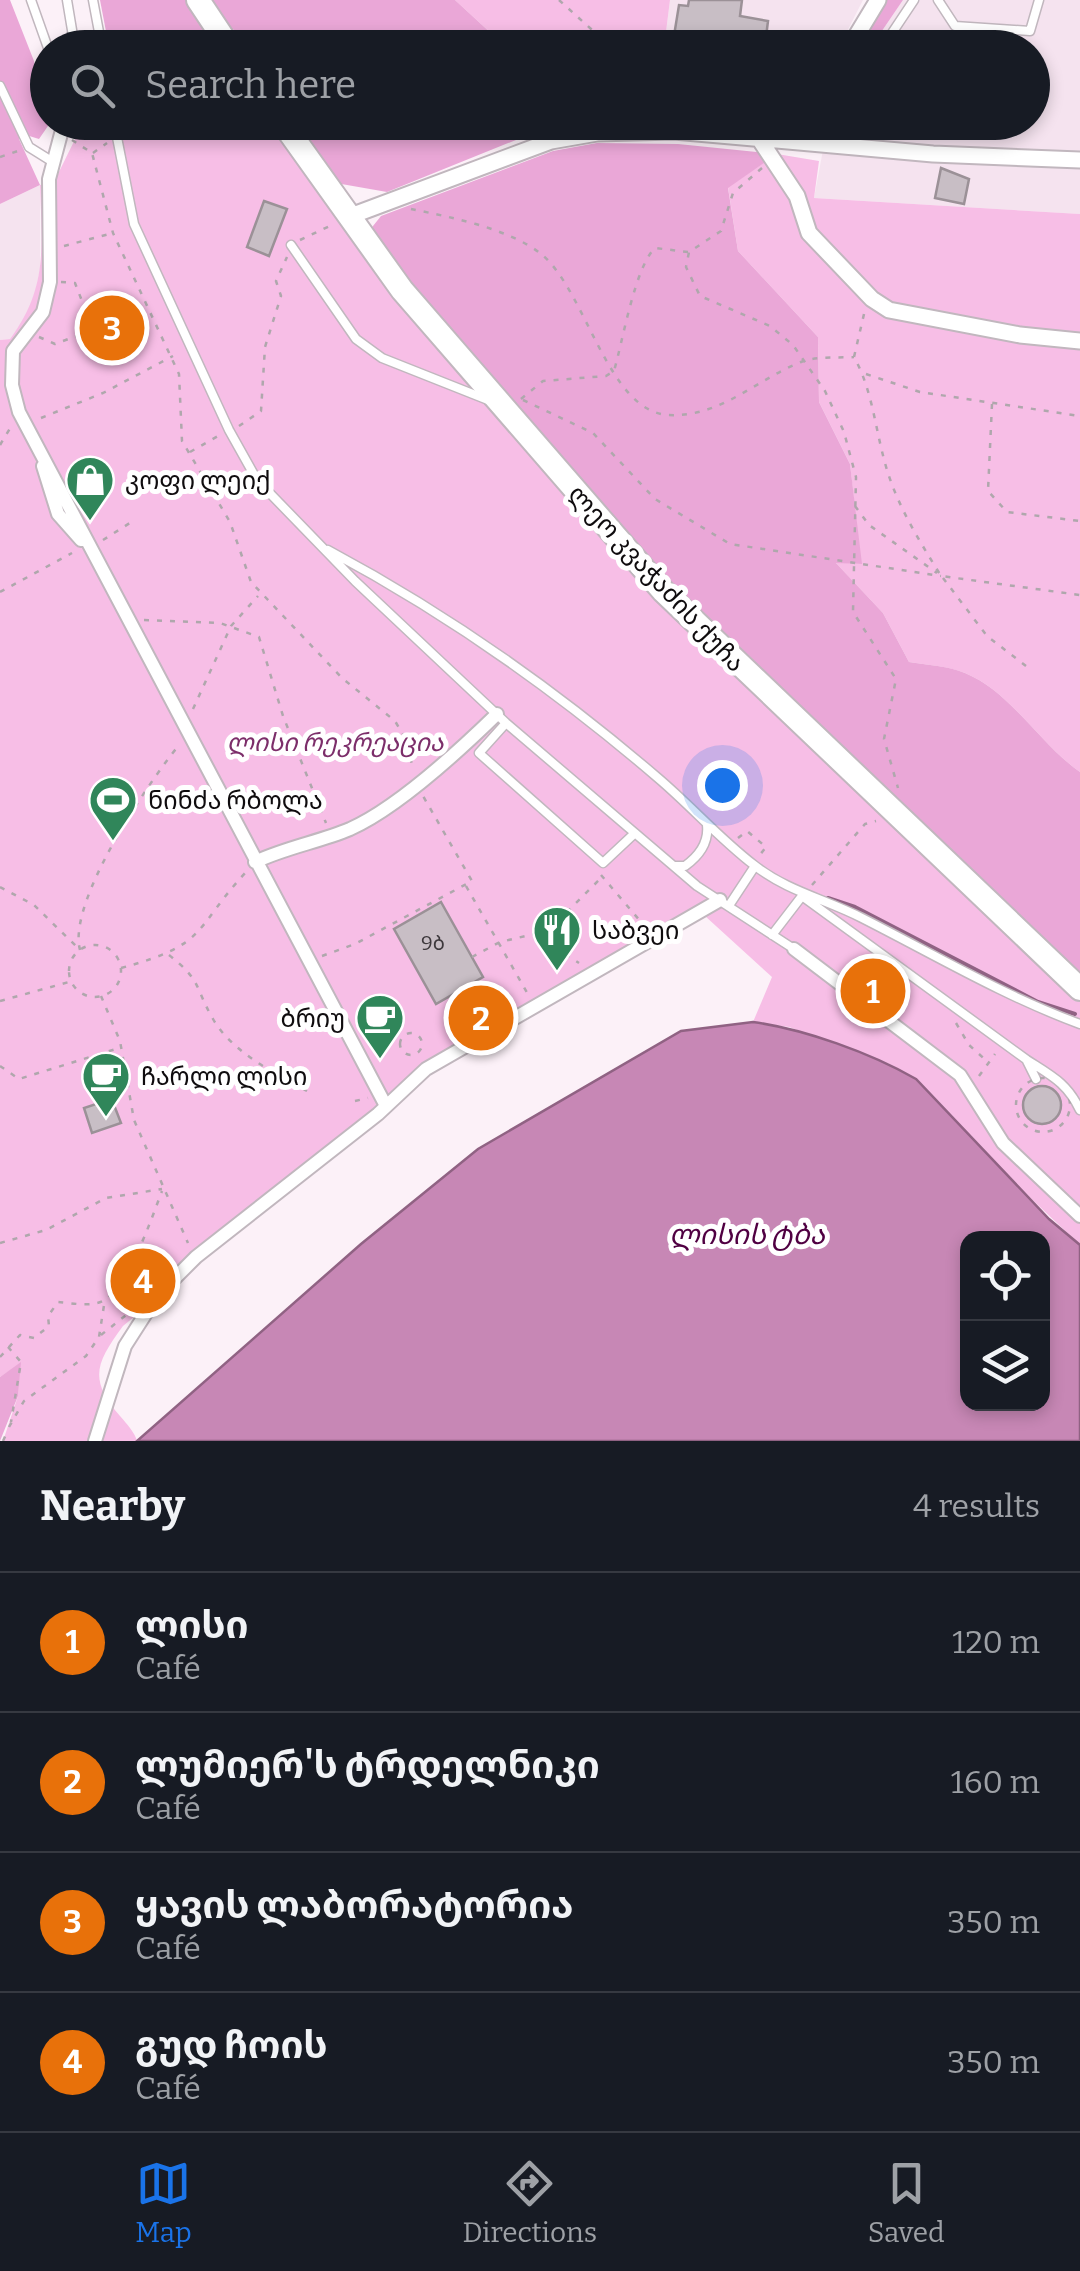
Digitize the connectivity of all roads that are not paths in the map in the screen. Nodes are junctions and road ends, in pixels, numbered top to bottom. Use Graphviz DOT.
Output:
graph roads {
  1 [pos="31,0"];
  2 [pos="67,0"];
  3 [pos="93,0"];
  4 [pos="198,0"];
  5 [pos="878,0"];
  6 [pos="914,0"];
  7 [pos="938,0"];
  8 [pos="1040,0"];
  9 [pos="42,30"];
  10 [pos="72,30"];
  11 [pos="99,30"];
  12 [pos="217,30"];
  13 [pos="860,30"];
  14 [pos="894,30"];
  15 [pos="0,86"];
  16 [pos="58,140"];
  17 [pos="117,140"];
  18 [pos="295,140"];
  19 [pos="551,140"];
  20 [pos="760,140"];
  21 [pos="774,140"];
  22 [pos="823,140"];
  23 [pos="821,146"];
  24 [pos="1080,160"];
  25 [pos="53,162"];
  26 [pos="348,217"];
  27 [pos="291,245"];
  28 [pos="1080,341"];
  29 [pos="510,402"];
  30 [pos="322,547"];
  31 [pos="502,718"];
  32 [pos="706,823"];
  33 [pos="635,833"];
  34 [pos="255,862"];
  35 [pos="757,862"];
  36 [pos="674,866"];
  37 [pos="802,896"];
  38 [pos="725,902"];
  39 [pos="772,935"];
  40 [pos="794,949"];
  41 [pos="1080,989"];
  42 [pos="1080,1024"];
  43 [pos="1026,1060"];
  44 [pos="1036,1079"];
  45 [pos="386,1104"];
  46 [pos="1080,1110"];
  47 [pos="1080,1216"];
  48 [pos="95,1441"];
  1 -- 9 [label="lane"];
  2 -- 10 [label="lane"];
  3 -- 11 [label="lane"];
  4 -- 12 [label="main road"];
  5 -- 13 [label="street"];
  6 -- 14 [label="lane"];
  7 -- 8 [label="lane"];
  15 -- 25 [label="lane"];
  16 -- 25 [label="street"];
  17 -- 30 [label="lane"];
  18 -- 26 [label="main road, ლეო კვაჭაძის ქუჩა"];
  19 -- 26 [label="street"];
  20 -- 28 [label="street"];
  21 -- 23 [label="street"];
  22 -- 23 [label="lane"];
  23 -- 24 [label="street"];
  25 -- 34 [label="street"];
  26 -- 29 [label="main road, ლეო კვაჭაძის ქუჩა"];
  27 -- 29 [label="lane"];
  29 -- 41 [label="main road, ლეო კვაჭაძის ქუჩა"];
  30 -- 31 [label="lane"];
  30 -- 32 [label="lane"];
  31 -- 33 [label="lane"];
  31 -- 33 [label="lane"];
  31 -- 34 [label="street"];
  32 -- 35 [label="lane"];
  32 -- 36 [label="lane"];
  33 -- 36 [label="lane"];
  34 -- 45 [label="street"];
  35 -- 37 [label="lane"];
  35 -- 38 [label="lane"];
  36 -- 38 [label="lane"];
  37 -- 39 [label="lane"];
  37 -- 42 [label="lane"];
  37 -- 43 [label="lane"];
  38 -- 39 [label="lane"];
  38 -- 45 [label="street"];
  39 -- 40 [label="lane"];
  40 -- 47 [label="street"];
  43 -- 44 [label="lane"];
  43 -- 46 [label="lane"];
  45 -- 48 [label="street"];
}
